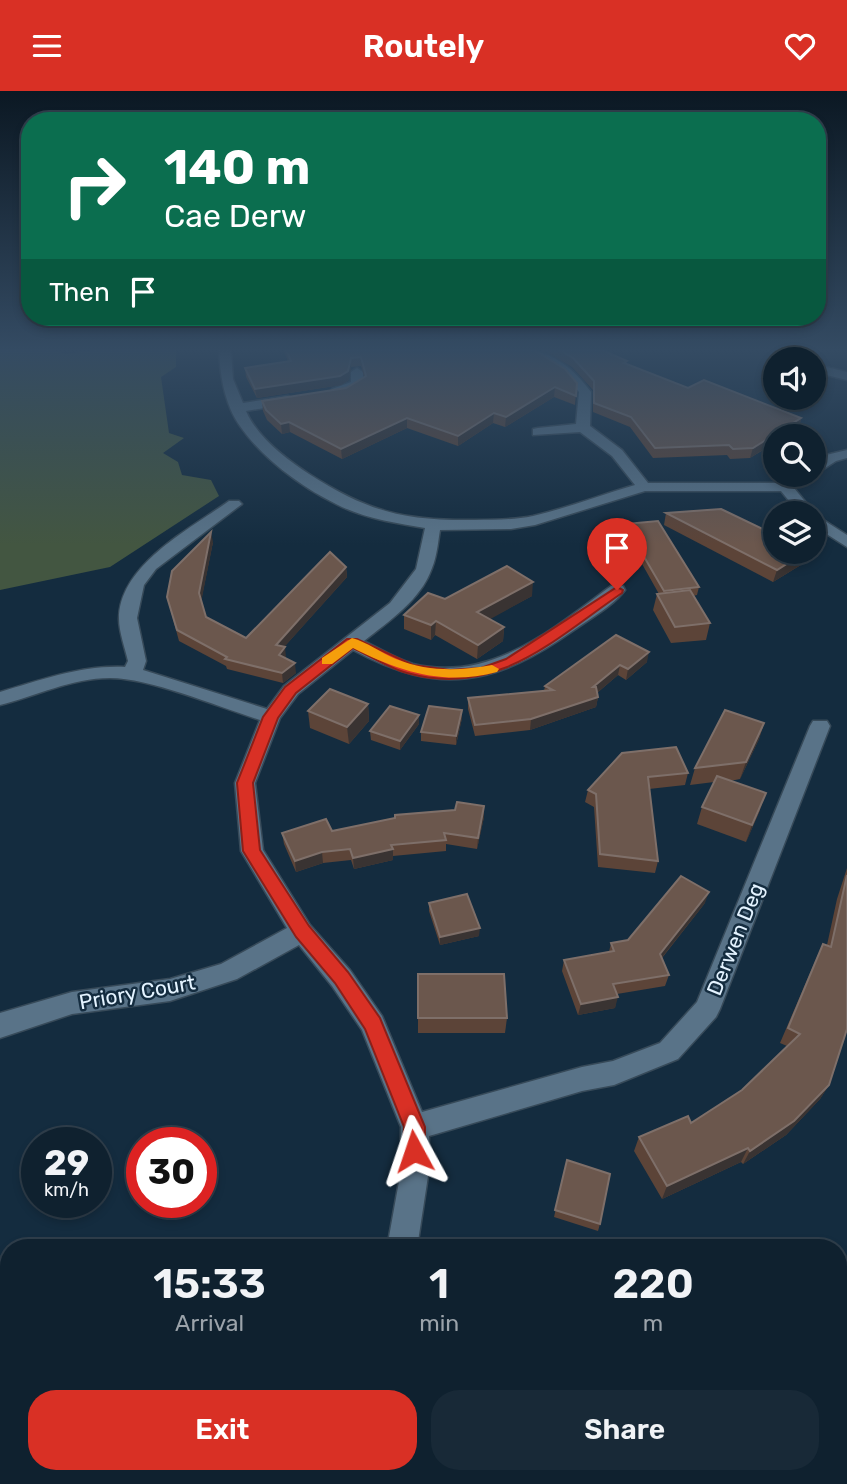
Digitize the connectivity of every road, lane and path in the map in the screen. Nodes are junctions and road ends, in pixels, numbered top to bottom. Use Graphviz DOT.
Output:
graph roads {
  1 [pos="240,415"];
  2 [pos="584,415"];
  3 [pos="583,428"];
  4 [pos="538,432"];
  5 [pos="847,454"];
  6 [pos="826,462"];
  7 [pos="644,487"];
  8 [pos="763,487"];
  9 [pos="785,487"];
  10 [pos="797,501"];
  11 [pos="234,504"];
  12 [pos="433,525"];
  13 [pos="826,527"];
  14 [pos="847,542"];
  15 [pos="617,590"];
  16 [pos="352,642"];
  17 [pos="132,673"];
  18 [pos="0,699"];
  19 [pos="271,717"];
  20 [pos="820,726"];
  21 [pos="302,932"];
  22 [pos="2,1020"];
  23 [pos="415,1127"];
  24 [pos="404,1239"];
  1 -- 12 [label="street"];
  2 -- 3 [label="street"];
  3 -- 4 [label="street"];
  3 -- 7 [label="street"];
  5 -- 6 [label="street"];
  7 -- 8 [label="street"];
  7 -- 12 [label="street"];
  9 -- 10 [label="street"];
  11 -- 17 [label="street"];
  12 -- 16 [label="street"];
  13 -- 14 [label="street"];
  15 -- 16 [label="street"];
  16 -- 19 [label="street"];
  17 -- 18 [label="street"];
  17 -- 19 [label="street"];
  19 -- 21 [label="street"];
  20 -- 23 [label="street, Derwen Deg"];
  21 -- 22 [label="street, Priory Court"];
  21 -- 23 [label="street"];
  23 -- 24 [label="street"];
}
